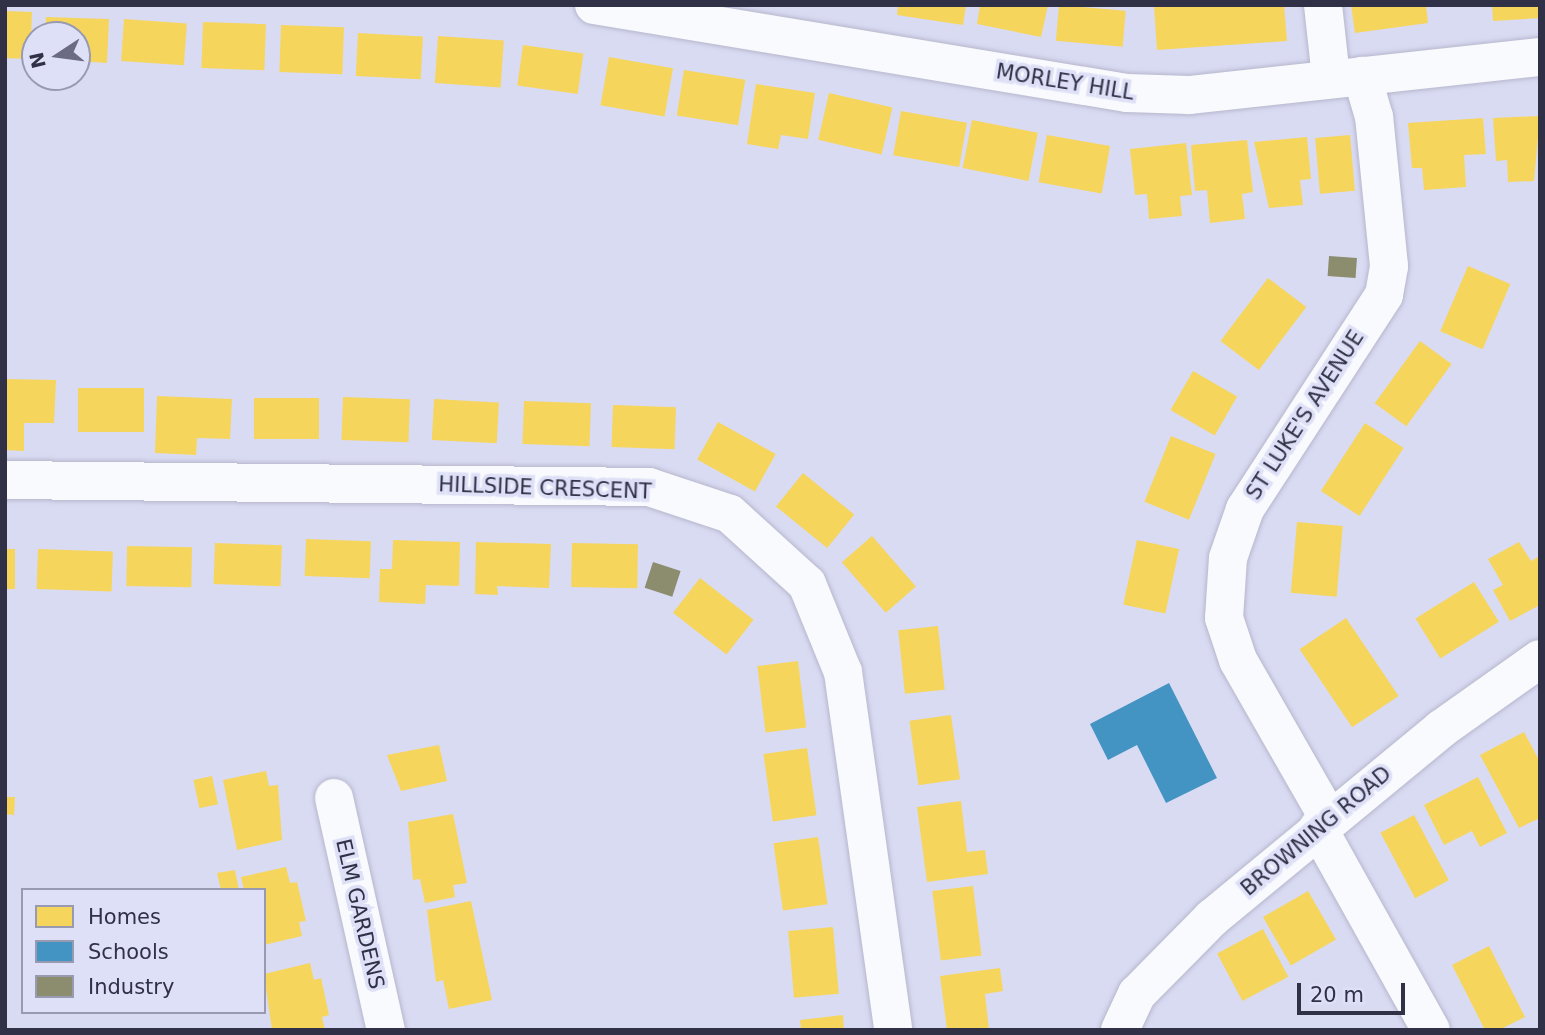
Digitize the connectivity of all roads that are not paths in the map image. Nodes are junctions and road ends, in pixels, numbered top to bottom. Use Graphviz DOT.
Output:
graph roads {
  1 [pos="594,5"];
  2 [pos="1323,5"];
  3 [pos="1540,57"];
  4 [pos="1347,77"];
  5 [pos="5,480"];
  6 [pos="1540,659"];
  7 [pos="334,799"];
  8 [pos="1323,823"];
  9 [pos="386,1030"];
  10 [pos="893,1030"];
  11 [pos="1120,1030"];
  12 [pos="1431,1030"];
  1 -- 4 [label="street, MORLEY HILL"];
  2 -- 4 [label="street, ST LUKE'S AVENUE"];
  3 -- 4 [label="street, MORLEY HILL"];
  4 -- 8 [label="street, ST LUKE'S AVENUE"];
  5 -- 10 [label="street, HILLSIDE CRESCENT"];
  6 -- 8 [label="street, BROWNING ROAD"];
  7 -- 9 [label="street, ELM GARDENS"];
  8 -- 11 [label="street, BROWNING ROAD"];
  8 -- 12 [label="street, ST LUKE'S AVENUE"];
}
